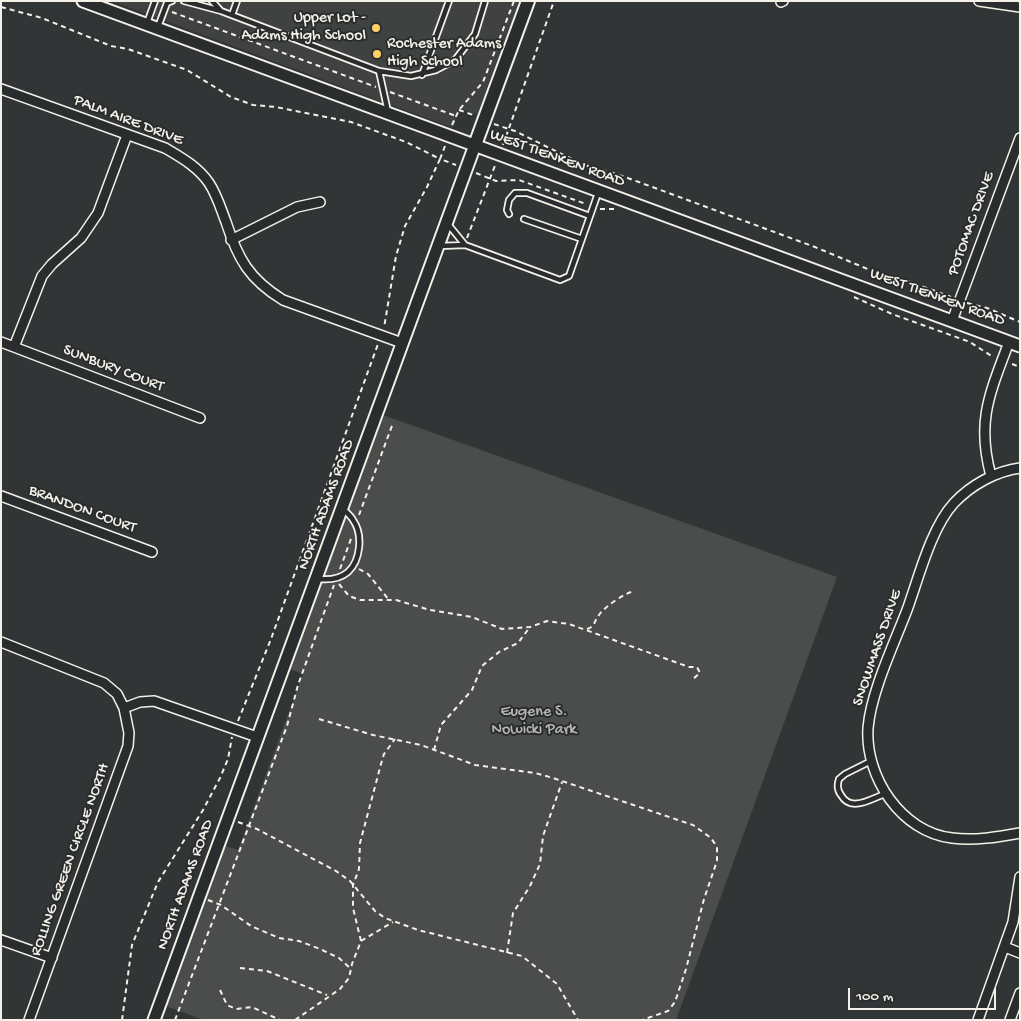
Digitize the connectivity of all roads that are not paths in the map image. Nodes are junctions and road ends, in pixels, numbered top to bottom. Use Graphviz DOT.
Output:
graph roads {
  1 [pos="83,1"];
  2 [pos="155,1"];
  3 [pos="172,1"];
  4 [pos="184,1"];
  5 [pos="212,1"];
  6 [pos="237,1"];
  7 [pos="449,1"];
  8 [pos="486,1"];
  9 [pos="528,1"];
  10 [pos="979,1"];
  11 [pos="1020,7"];
  12 [pos="221,11"];
  13 [pos="232,15"];
  14 [pos="152,26"];
  15 [pos="379,71"];
  16 [pos="422,75"];
  17 [pos="1,89"];
  18 [pos="388,114"];
  19 [pos="127,134"];
  20 [pos="1020,138"];
  21 [pos="475,145"];
  22 [pos="599,192"];
  23 [pos="320,202"];
  24 [pos="509,214"];
  25 [pos="590,216"];
  26 [pos="524,219"];
  27 [pos="447,223"];
  28 [pos="582,239"];
  29 [pos="232,240"];
  30 [pos="465,245"];
  31 [pos="438,246"];
  32 [pos="952,321"];
  33 [pos="1,342"];
  34 [pos="402,343"];
  35 [pos="1014,344"];
  36 [pos="14,347"];
  37 [pos="200,418"];
  38 [pos="1020,468"];
  39 [pos="991,476"];
  40 [pos="1,496"];
  41 [pos="342,508"];
  42 [pos="152,552"];
  43 [pos="316,579"];
  44 [pos="1,642"];
  45 [pos="124,708"];
  46 [pos="257,737"];
  47 [pos="873,760"];
  48 [pos="885,794"];
  49 [pos="1020,833"];
  50 [pos="1020,877"];
  51 [pos="1,940"];
  52 [pos="1004,947"];
  53 [pos="1020,953"];
  54 [pos="52,958"];
  55 [pos="1020,993"];
  56 [pos="29,1020"];
  57 [pos="154,1020"];
  58 [pos="978,1020"];
  59 [pos="1010,1020"];
  1 -- 14 [label="street, WEST TIENKEN ROAD"];
  2 -- 14 [label="lane"];
  3 -- 14 [label="lane"];
  4 -- 12 [label="lane"];
  5 -- 12 [label="lane"];
  6 -- 13 [label="lane"];
  7 -- 16 [label="lane"];
  8 -- 16 [label="lane"];
  9 -- 21 [label="main road, NORTH ADAMS ROAD"];
  10 -- 11 [label="street"];
  12 -- 13 [label="lane"];
  13 -- 15 [label="lane"];
  14 -- 18 [label="street, WEST TIENKEN ROAD"];
  15 -- 16 [label="lane"];
  15 -- 18 [label="lane"];
  17 -- 19 [label="street, PALM AIRE DRIVE"];
  18 -- 21 [label="street, WEST TIENKEN ROAD"];
  19 -- 29 [label="street, PALM AIRE DRIVE"];
  19 -- 36 [label="street"];
  20 -- 32 [label="street, POTOMAC DRIVE"];
  21 -- 22 [label="street, WEST TIENKEN ROAD"];
  21 -- 27 [label="street, NORTH ADAMS ROAD"];
  22 -- 25 [label="lane"];
  22 -- 32 [label="street, WEST TIENKEN ROAD"];
  23 -- 29 [label="street"];
  24 -- 25 [label="lane"];
  25 -- 28 [label="lane"];
  26 -- 28 [label="lane"];
  27 -- 30 [label="lane"];
  27 -- 31 [label="street, NORTH ADAMS ROAD"];
  28 -- 30 [label="lane"];
  29 -- 34 [label="street, PALM AIRE DRIVE"];
  30 -- 31 [label="lane"];
  31 -- 34 [label="street, NORTH ADAMS ROAD"];
  32 -- 35 [label="street, WEST TIENKEN ROAD"];
  33 -- 36 [label="street, SUNBURY COURT"];
  34 -- 41 [label="street, NORTH ADAMS ROAD"];
  35 -- 39 [label="street"];
  36 -- 37 [label="street, SUNBURY COURT"];
  38 -- 39 [label="street, SNOWMASS DRIVE"];
  39 -- 47 [label="street, SNOWMASS DRIVE"];
  40 -- 42 [label="street, BRANDON COURT"];
  41 -- 43 [label="street, NORTH ADAMS ROAD"];
  41 -- 43 [label="lane"];
  43 -- 46 [label="street, NORTH ADAMS ROAD"];
  44 -- 45 [label="street"];
  45 -- 46 [label="street"];
  45 -- 54 [label="street, ROLLING GREEN CIRCLE NORTH"];
  46 -- 57 [label="street, NORTH ADAMS ROAD"];
  47 -- 48 [label="street, SNOWMASS DRIVE"];
  47 -- 48 [label="lane"];
  48 -- 49 [label="street, SNOWMASS DRIVE"];
  50 -- 52 [label="street"];
  51 -- 54 [label="street"];
  52 -- 53 [label="street"];
  52 -- 58 [label="street"];
  54 -- 56 [label="street, ROLLING GREEN CIRCLE NORTH"];
  55 -- 59 [label="street"];
}
